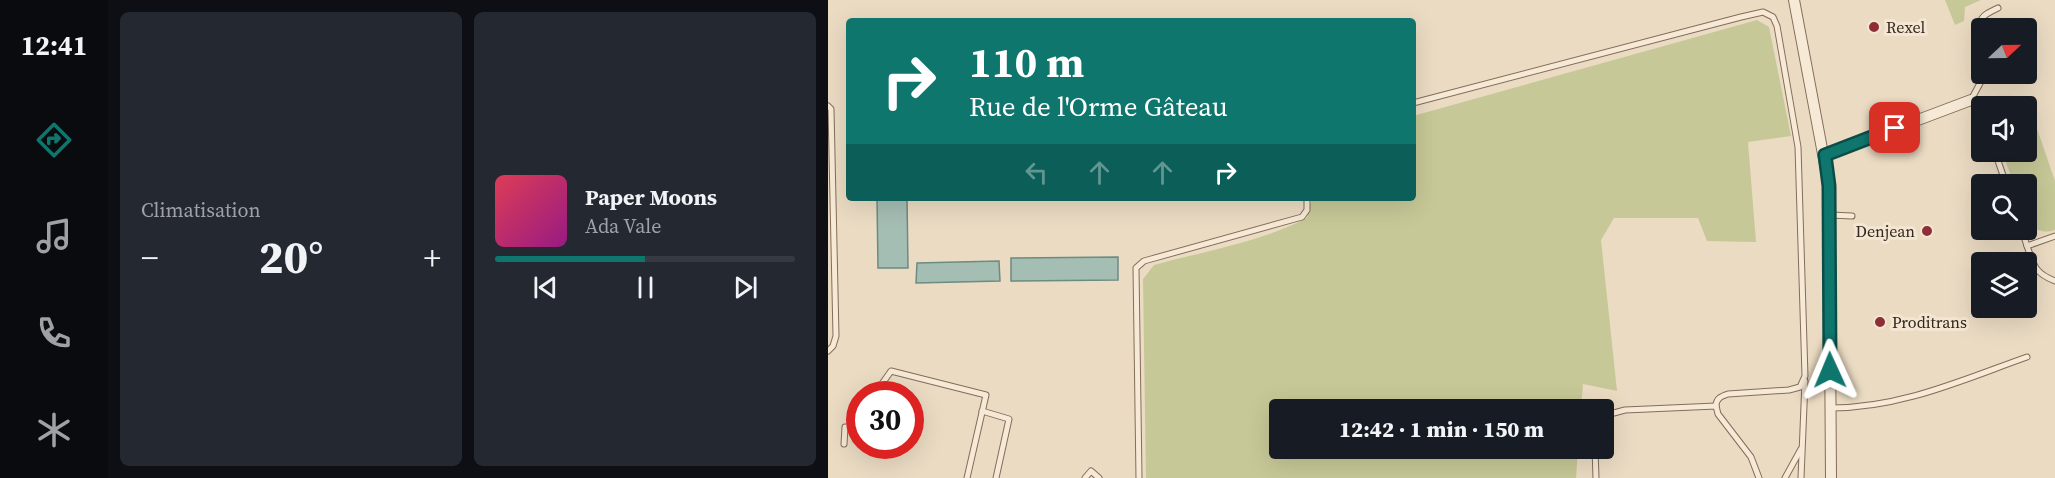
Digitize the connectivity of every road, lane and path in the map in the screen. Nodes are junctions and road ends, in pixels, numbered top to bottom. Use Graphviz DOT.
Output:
graph roads {
  1 [pos="1794,0"];
  2 [pos="1998,8"];
  3 [pos="1981,18"];
  4 [pos="1971,100"];
  5 [pos="1416,102"];
  6 [pos="828,106"];
  7 [pos="1825,155"];
  8 [pos="1306,201"];
  9 [pos="1829,215"];
  10 [pos="1852,216"];
  11 [pos="2055,236"];
  12 [pos="2025,240"];
  13 [pos="2027,246"];
  14 [pos="2055,281"];
  15 [pos="828,351"];
  16 [pos="2027,357"];
  17 [pos="1805,376"];
  18 [pos="884,381"];
  19 [pos="1716,406"];
  20 [pos="1831,408"];
  21 [pos="982,411"];
  22 [pos="1614,413"];
  23 [pos="846,427"];
  24 [pos="844,444"];
  25 [pos="1802,448"];
  26 [pos="1595,459"];
  27 [pos="967,478"];
  28 [pos="996,478"];
  29 [pos="1085,478"];
  30 [pos="1099,478"];
  31 [pos="1138,478"];
  32 [pos="1596,478"];
  33 [pos="1760,478"];
  34 [pos="1785,478"];
  35 [pos="1801,478"];
  36 [pos="1831,478"];
  1 -- 7 [label="street"];
  2 -- 3 [label="lane"];
  4 -- 7 [label="street"];
  5 -- 17 [label="lane"];
  6 -- 15 [label="lane"];
  7 -- 9 [label="street"];
  8 -- 31 [label="lane"];
  9 -- 10 [label="lane"];
  9 -- 20 [label="street"];
  11 -- 13 [label="lane"];
  12 -- 13 [label="lane"];
  13 -- 14 [label="lane"];
  16 -- 20 [label="lane"];
  17 -- 19 [label="lane"];
  17 -- 25 [label="lane"];
  18 -- 21 [label="lane"];
  19 -- 22 [label="lane"];
  19 -- 33 [label="lane"];
  20 -- 36 [label="street"];
  21 -- 27 [label="lane"];
  21 -- 28 [label="lane"];
  23 -- 24 [label="lane"];
  25 -- 34 [label="lane"];
  25 -- 35 [label="lane"];
  26 -- 32 [label="lane"];
  29 -- 30 [label="lane"];
}
